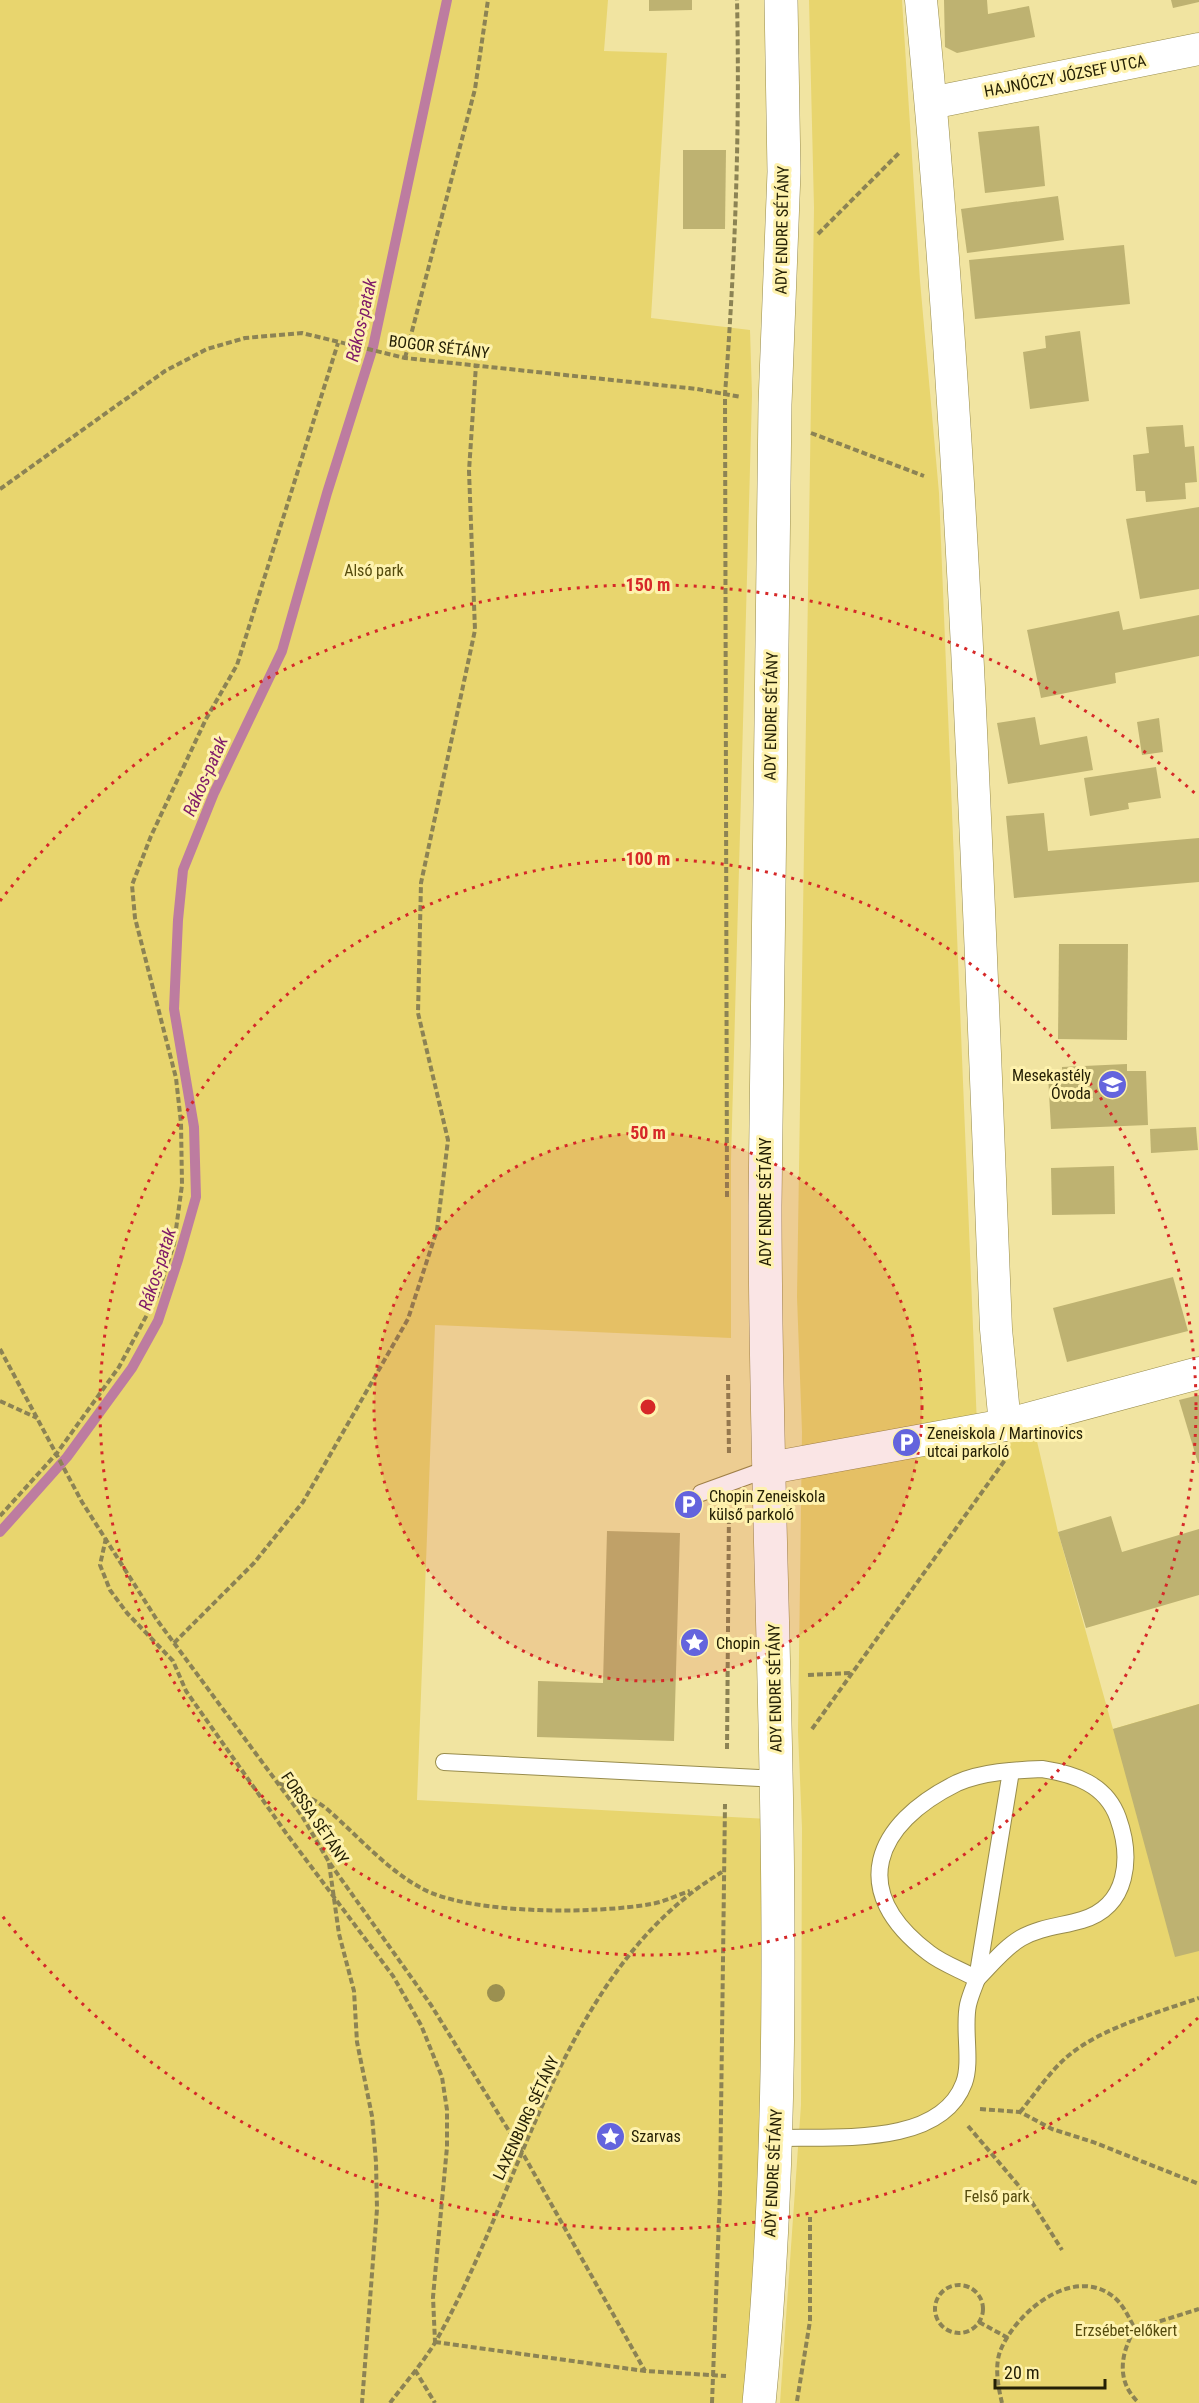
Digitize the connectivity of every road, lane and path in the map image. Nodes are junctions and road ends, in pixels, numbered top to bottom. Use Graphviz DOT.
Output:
graph roads {
  1 [pos="488,0"];
  2 [pos="737,0"];
  3 [pos="781,0"];
  4 [pos="921,0"];
  5 [pos="1199,49"];
  6 [pos="931,103"];
  7 [pos="903,150"];
  8 [pos="811,242"];
  9 [pos="338,343"];
  10 [pos="405,358"];
  11 [pos="476,365"];
  12 [pos="724,394"];
  13 [pos="776,404"];
  14 [pos="809,432"];
  15 [pos="924,476"];
  16 [pos="0,489"];
  17 [pos="727,1209"];
  18 [pos="0,1349"];
  19 [pos="728,1370"];
  20 [pos="1199,1373"];
  21 [pos="0,1401"];
  22 [pos="1036,1416"];
  23 [pos="38,1418"];
  24 [pos="1005,1425"];
  25 [pos="57,1453"];
  26 [pos="770,1468"];
  27 [pos="729,1482"];
  28 [pos="701,1493"];
  29 [pos="0,1516"];
  30 [pos="106,1537"];
  31 [pos="174,1643"];
  32 [pos="852,1673"];
  33 [pos="804,1676"];
  34 [pos="807,1735"];
  35 [pos="444,1762"];
  36 [pos="1011,1770"];
  37 [pos="727,1776"];
  38 [pos="777,1779"];
  39 [pos="278,1783"];
  40 [pos="329,1862"];
  41 [pos="722,1872"];
  42 [pos="692,1890"];
  43 [pos="334,1897"];
  44 [pos="977,1978"];
  45 [pos="1199,1998"];
  46 [pos="951,2107"];
  47 [pos="1020,2112"];
  48 [pos="776,2138"];
  49 [pos="522,2152"];
  50 [pos="1199,2184"];
  51 [pos="1062,2250"];
  52 [pos="1199,2309"];
  53 [pos="979,2322"];
  54 [pos="1135,2329"];
  55 [pos="1008,2338"];
  56 [pos="435,2342"];
  57 [pos="415,2370"];
  58 [pos="801,2383"];
  59 [pos="362,2403"];
  60 [pos="390,2403"];
  61 [pos="435,2403"];
  62 [pos="712,2403"];
  63 [pos="759,2403"];
  64 [pos="797,2403"];
  65 [pos="1002,2403"];
  66 [pos="1139,2403"];
  1 -- 10 [label="path"];
  2 -- 12 [label="path"];
  3 -- 13 [label="street, ADY ENDRE SÉTÁNY"];
  4 -- 6 [label="street"];
  5 -- 6 [label="street, HAJNÓCZY JÓZSEF UTCA"];
  6 -- 24 [label="street"];
  7 -- 8 [label="path"];
  9 -- 10 [label="path, BOGOR SÉTÁNY"];
  9 -- 16 [label="path, BOGOR SÉTÁNY"];
  9 -- 25 [label="path"];
  10 -- 11 [label="path, BOGOR SÉTÁNY"];
  11 -- 12 [label="path, BOGOR SÉTÁNY"];
  11 -- 31 [label="path"];
  12 -- 13 [label="path, BOGOR SÉTÁNY"];
  12 -- 17 [label="path"];
  13 -- 26 [label="street, ADY ENDRE SÉTÁNY"];
  14 -- 15 [label="path"];
  18 -- 23 [label="path, FORSSA SÉTÁNY"];
  19 -- 27 [label="path"];
  20 -- 22 [label="street"];
  21 -- 23 [label="path"];
  22 -- 24 [label="street"];
  22 -- 32 [label="path"];
  23 -- 25 [label="path, FORSSA SÉTÁNY"];
  24 -- 26 [label="street"];
  25 -- 29 [label="path"];
  25 -- 30 [label="path, FORSSA SÉTÁNY"];
  26 -- 27 [label="lane"];
  26 -- 38 [label="street, ADY ENDRE SÉTÁNY"];
  27 -- 28 [label="lane"];
  27 -- 37 [label="path"];
  30 -- 31 [label="path, FORSSA SÉTÁNY"];
  30 -- 43 [label="path"];
  31 -- 39 [label="path, FORSSA SÉTÁNY"];
  32 -- 33 [label="path"];
  32 -- 34 [label="path"];
  35 -- 37 [label="lane"];
  36 -- 44 [label="lane"];
  36 -- 44 [label="lane"];
  36 -- 44 [label="lane"];
  37 -- 38 [label="lane"];
  37 -- 41 [label="path"];
  38 -- 48 [label="street, ADY ENDRE SÉTÁNY"];
  39 -- 40 [label="path, FORSSA SÉTÁNY"];
  39 -- 42 [label="path"];
  40 -- 43 [label="path"];
  40 -- 49 [label="path, FORSSA SÉTÁNY"];
  41 -- 42 [label="path, LAXENBURG SÉTÁNY"];
  41 -- 62 [label="path"];
  42 -- 49 [label="path, LAXENBURG SÉTÁNY"];
  43 -- 56 [label="path"];
  43 -- 59 [label="path"];
  44 -- 46 [label="lane"];
  45 -- 47 [label="path"];
  46 -- 47 [label="path"];
  46 -- 48 [label="lane"];
  46 -- 51 [label="path"];
  47 -- 50 [label="path"];
  48 -- 63 [label="street, ADY ENDRE SÉTÁNY"];
  49 -- 56 [label="path, LAXENBURG SÉTÁNY"];
  49 -- 56 [label="path, FORSSA SÉTÁNY"];
  52 -- 54 [label="path"];
  53 -- 53 [label="path"];
  53 -- 55 [label="path"];
  54 -- 55 [label="path"];
  54 -- 66 [label="path"];
  55 -- 65 [label="path"];
  56 -- 57 [label="path, LAXENBURG SÉTÁNY"];
  57 -- 60 [label="path, LAXENBURG SÉTÁNY"];
  57 -- 61 [label="path"];
  58 -- 64 [label="path"];
}
